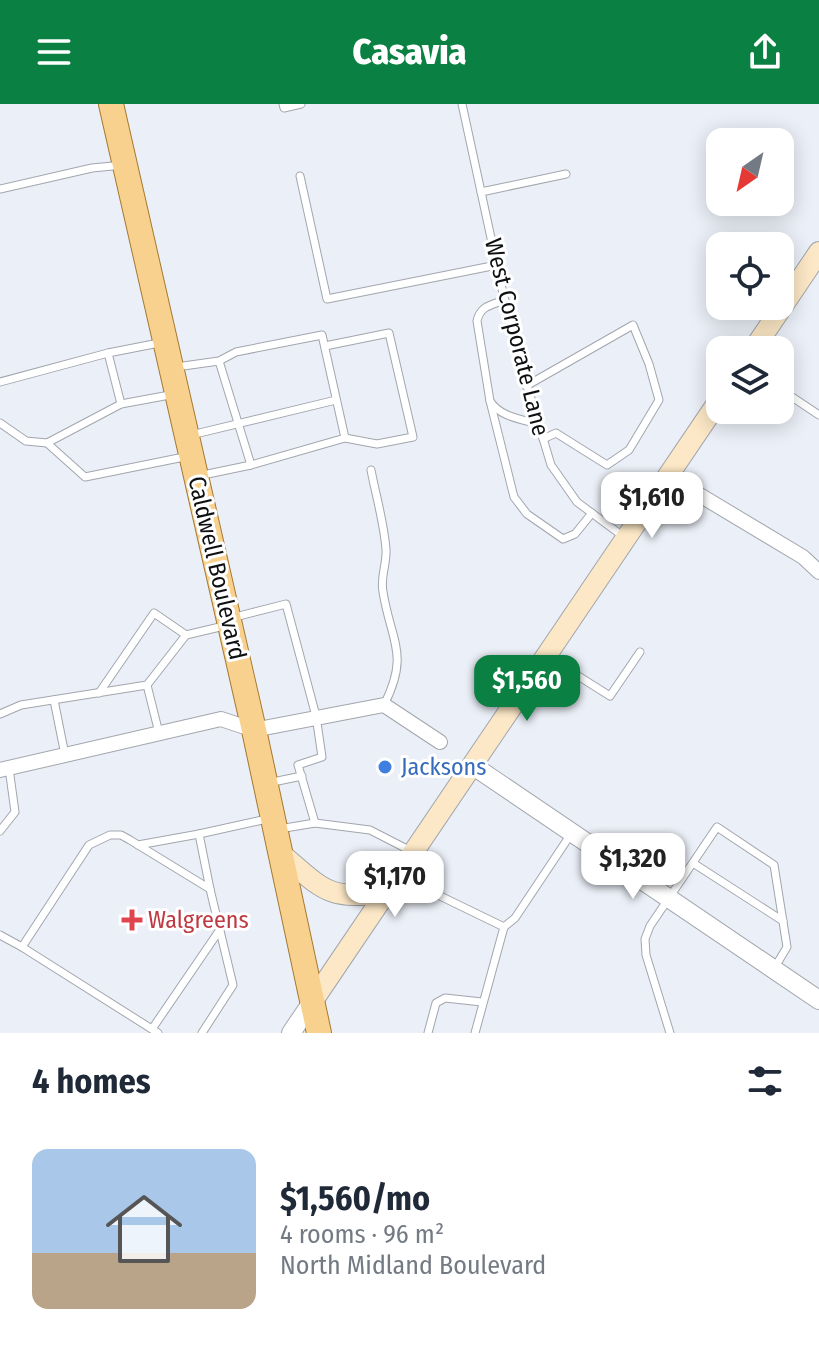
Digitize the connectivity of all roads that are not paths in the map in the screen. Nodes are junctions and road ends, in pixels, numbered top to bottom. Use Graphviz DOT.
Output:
graph roads {
  1 [pos="111,104"];
  2 [pos="283,104"];
  3 [pos="301,104"];
  4 [pos="462,104"];
  5 [pos="125,165"];
  6 [pos="566,174"];
  7 [pos="300,176"];
  8 [pos="0,189"];
  9 [pos="481,192"];
  10 [pos="819,252"];
  11 [pos="497,265"];
  12 [pos="505,300"];
  13 [pos="762,336"];
  14 [pos="165,341"];
  15 [pos="325,346"];
  16 [pos="108,353"];
  17 [pos="219,361"];
  18 [pos="171,368"];
  19 [pos="0,382"];
  20 [pos="526,386"];
  21 [pos="177,394"];
  22 [pos="794,398"];
  23 [pos="336,400"];
  24 [pos="490,401"];
  25 [pos="121,404"];
  26 [pos="819,415"];
  27 [pos="706,420"];
  28 [pos="0,423"];
  29 [pos="238,424"];
  30 [pos="538,424"];
  31 [pos="345,438"];
  32 [pos="543,439"];
  33 [pos="47,443"];
  34 [pos="191,456"];
  35 [pos="251,465"];
  36 [pos="371,470"];
  37 [pos="668,476"];
  38 [pos="592,513"];
  39 [pos="626,538"];
  40 [pos="819,572"];
  41 [pos="229,622"];
  42 [pos="186,635"];
  43 [pos="640,652"];
  44 [pos="546,655"];
  45 [pos="147,685"];
  46 [pos="99,693"];
  47 [pos="54,700"];
  48 [pos="384,705"];
  49 [pos="0,714"];
  50 [pos="316,716"];
  51 [pos="254,730"];
  52 [pos="159,733"];
  53 [pos="440,742"];
  54 [pos="65,755"];
  55 [pos="472,765"];
  56 [pos="4,769"];
  57 [pos="302,776"];
  58 [pos="265,783"];
  59 [pos="315,823"];
  60 [pos="0,831"];
  61 [pos="571,833"];
  62 [pos="199,834"];
  63 [pos="276,834"];
  64 [pos="138,845"];
  65 [pos="413,852"];
  66 [pos="693,863"];
  67 [pos="392,884"];
  68 [pos="210,889"];
  69 [pos="668,899"];
  70 [pos="783,921"];
  71 [pos="504,927"];
  72 [pos="219,931"];
  73 [pos="0,935"];
  74 [pos="22,947"];
  75 [pos="774,970"];
  76 [pos="819,1000"];
  77 [pos="312,1002"];
  78 [pos="482,1002"];
  79 [pos="155,1031"];
  80 [pos="202,1033"];
  81 [pos="291,1033"];
  82 [pos="319,1033"];
  83 [pos="428,1033"];
  84 [pos="475,1033"];
  85 [pos="670,1033"];
  1 -- 5 [label="main road, Caldwell Boulevard"];
  2 -- 3 [label="lane"];
  4 -- 9 [label="lane, West Corporate Lane"];
  5 -- 8 [label="lane"];
  5 -- 14 [label="main road, Caldwell Boulevard"];
  6 -- 9 [label="lane"];
  7 -- 11 [label="lane"];
  9 -- 11 [label="lane, West Corporate Lane"];
  10 -- 13 [label="main road"];
  11 -- 12 [label="lane, West Corporate Lane"];
  12 -- 20 [label="lane, West Corporate Lane"];
  12 -- 24 [label="lane"];
  14 -- 16 [label="lane"];
  14 -- 18 [label="main road, Caldwell Boulevard"];
  15 -- 17 [label="lane"];
  15 -- 23 [label="lane"];
  15 -- 31 [label="lane"];
  16 -- 19 [label="lane"];
  16 -- 25 [label="lane"];
  17 -- 18 [label="lane"];
  17 -- 29 [label="lane"];
  18 -- 21 [label="main road, Caldwell Boulevard"];
  20 -- 30 [label="lane, West Corporate Lane"];
  20 -- 32 [label="lane"];
  21 -- 25 [label="lane"];
  21 -- 34 [label="main road, Caldwell Boulevard"];
  22 -- 26 [label="lane"];
  23 -- 29 [label="lane"];
  23 -- 31 [label="lane"];
  24 -- 30 [label="lane"];
  24 -- 38 [label="lane"];
  25 -- 33 [label="lane"];
  27 -- 37 [label="main road"];
  28 -- 33 [label="lane"];
  29 -- 34 [label="lane"];
  29 -- 35 [label="lane"];
  30 -- 32 [label="lane, West Corporate Lane"];
  31 -- 35 [label="lane"];
  32 -- 38 [label="lane, West Corporate Lane"];
  33 -- 34 [label="lane"];
  34 -- 35 [label="lane"];
  34 -- 41 [label="main road, Caldwell Boulevard"];
  36 -- 48 [label="lane"];
  37 -- 39 [label="main road"];
  37 -- 40 [label="street"];
  38 -- 39 [label="lane, West Corporate Lane"];
  39 -- 44 [label="main road"];
  41 -- 42 [label="lane"];
  41 -- 50 [label="lane"];
  41 -- 51 [label="main road, Caldwell Boulevard"];
  42 -- 45 [label="lane"];
  42 -- 46 [label="lane"];
  43 -- 44 [label="lane"];
  44 -- 55 [label="main road"];
  45 -- 46 [label="lane"];
  45 -- 52 [label="lane"];
  46 -- 47 [label="lane"];
  47 -- 49 [label="lane"];
  47 -- 54 [label="lane"];
  48 -- 50 [label="street"];
  48 -- 53 [label="street"];
  50 -- 51 [label="street"];
  50 -- 57 [label="lane"];
  51 -- 52 [label="street"];
  51 -- 58 [label="main road, Caldwell Boulevard"];
  52 -- 54 [label="street"];
  54 -- 56 [label="street"];
  55 -- 61 [label="street"];
  55 -- 65 [label="main road"];
  56 -- 60 [label="lane"];
  57 -- 58 [label="lane"];
  57 -- 59 [label="lane"];
  58 -- 63 [label="main road, Caldwell Boulevard"];
  59 -- 63 [label="lane"];
  59 -- 65 [label="lane"];
  61 -- 69 [label="street"];
  61 -- 71 [label="lane"];
  62 -- 63 [label="lane"];
  62 -- 64 [label="lane"];
  62 -- 68 [label="lane"];
  63 -- 67 [label="main road"];
  63 -- 77 [label="main road, Caldwell Boulevard"];
  64 -- 68 [label="lane"];
  64 -- 74 [label="lane"];
  65 -- 67 [label="main road"];
  66 -- 69 [label="lane"];
  66 -- 70 [label="lane"];
  66 -- 70 [label="lane"];
  67 -- 71 [label="lane"];
  67 -- 77 [label="main road"];
  68 -- 72 [label="lane"];
  69 -- 75 [label="street"];
  69 -- 85 [label="lane"];
  70 -- 75 [label="lane"];
  71 -- 78 [label="lane"];
  72 -- 79 [label="lane"];
  72 -- 80 [label="lane"];
  73 -- 74 [label="lane"];
  74 -- 79 [label="lane"];
  75 -- 76 [label="street"];
  77 -- 81 [label="street"];
  77 -- 82 [label="main road, Caldwell Boulevard"];
  78 -- 83 [label="lane"];
  78 -- 84 [label="lane"];
}
